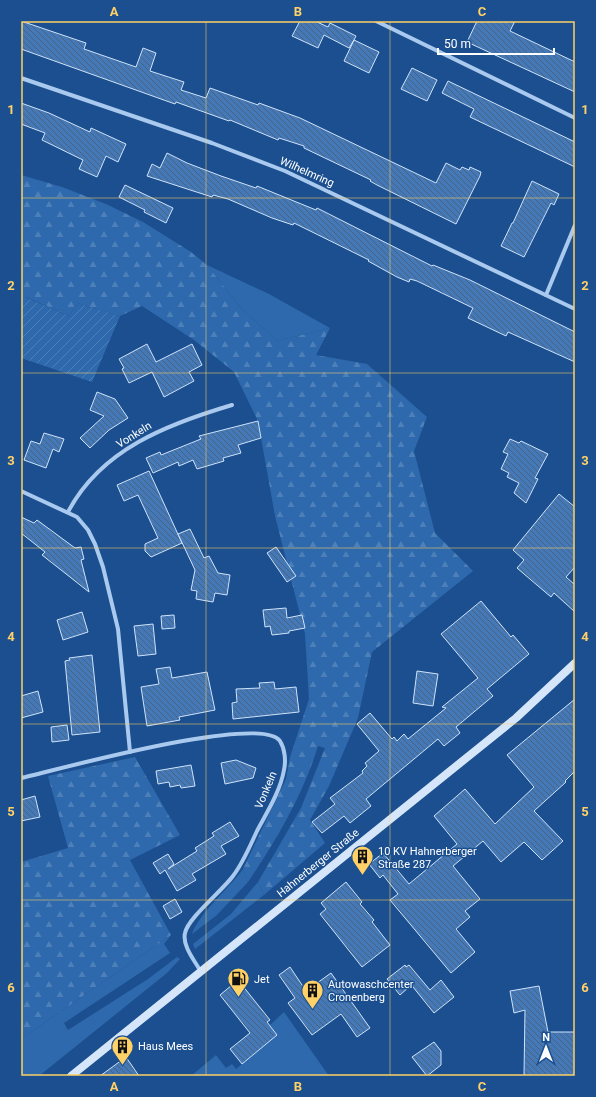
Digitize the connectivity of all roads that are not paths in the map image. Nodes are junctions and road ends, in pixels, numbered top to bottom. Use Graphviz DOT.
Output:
graph roads {
  1 [pos="376,21"];
  2 [pos="21,78"];
  3 [pos="575,118"];
  4 [pos="575,225"];
  5 [pos="546,295"];
  6 [pos="575,309"];
  7 [pos="232,405"];
  8 [pos="21,491"];
  9 [pos="68,512"];
  10 [pos="575,663"];
  11 [pos="130,752"];
  12 [pos="21,778"];
  13 [pos="201,972"];
  14 [pos="71,1076"];
  1 -- 3 [label="street"];
  2 -- 5 [label="street, Wilhelmring"];
  4 -- 5 [label="street"];
  5 -- 6 [label="street, Wilhelmring"];
  7 -- 9 [label="street, Vonkeln"];
  8 -- 9 [label="street"];
  9 -- 11 [label="street"];
  10 -- 13 [label="main road, Hahnerberger Straße"];
  11 -- 12 [label="street, Vonkeln"];
  11 -- 13 [label="street, Vonkeln"];
  13 -- 14 [label="main road, Hahnerberger Straße"];
}
